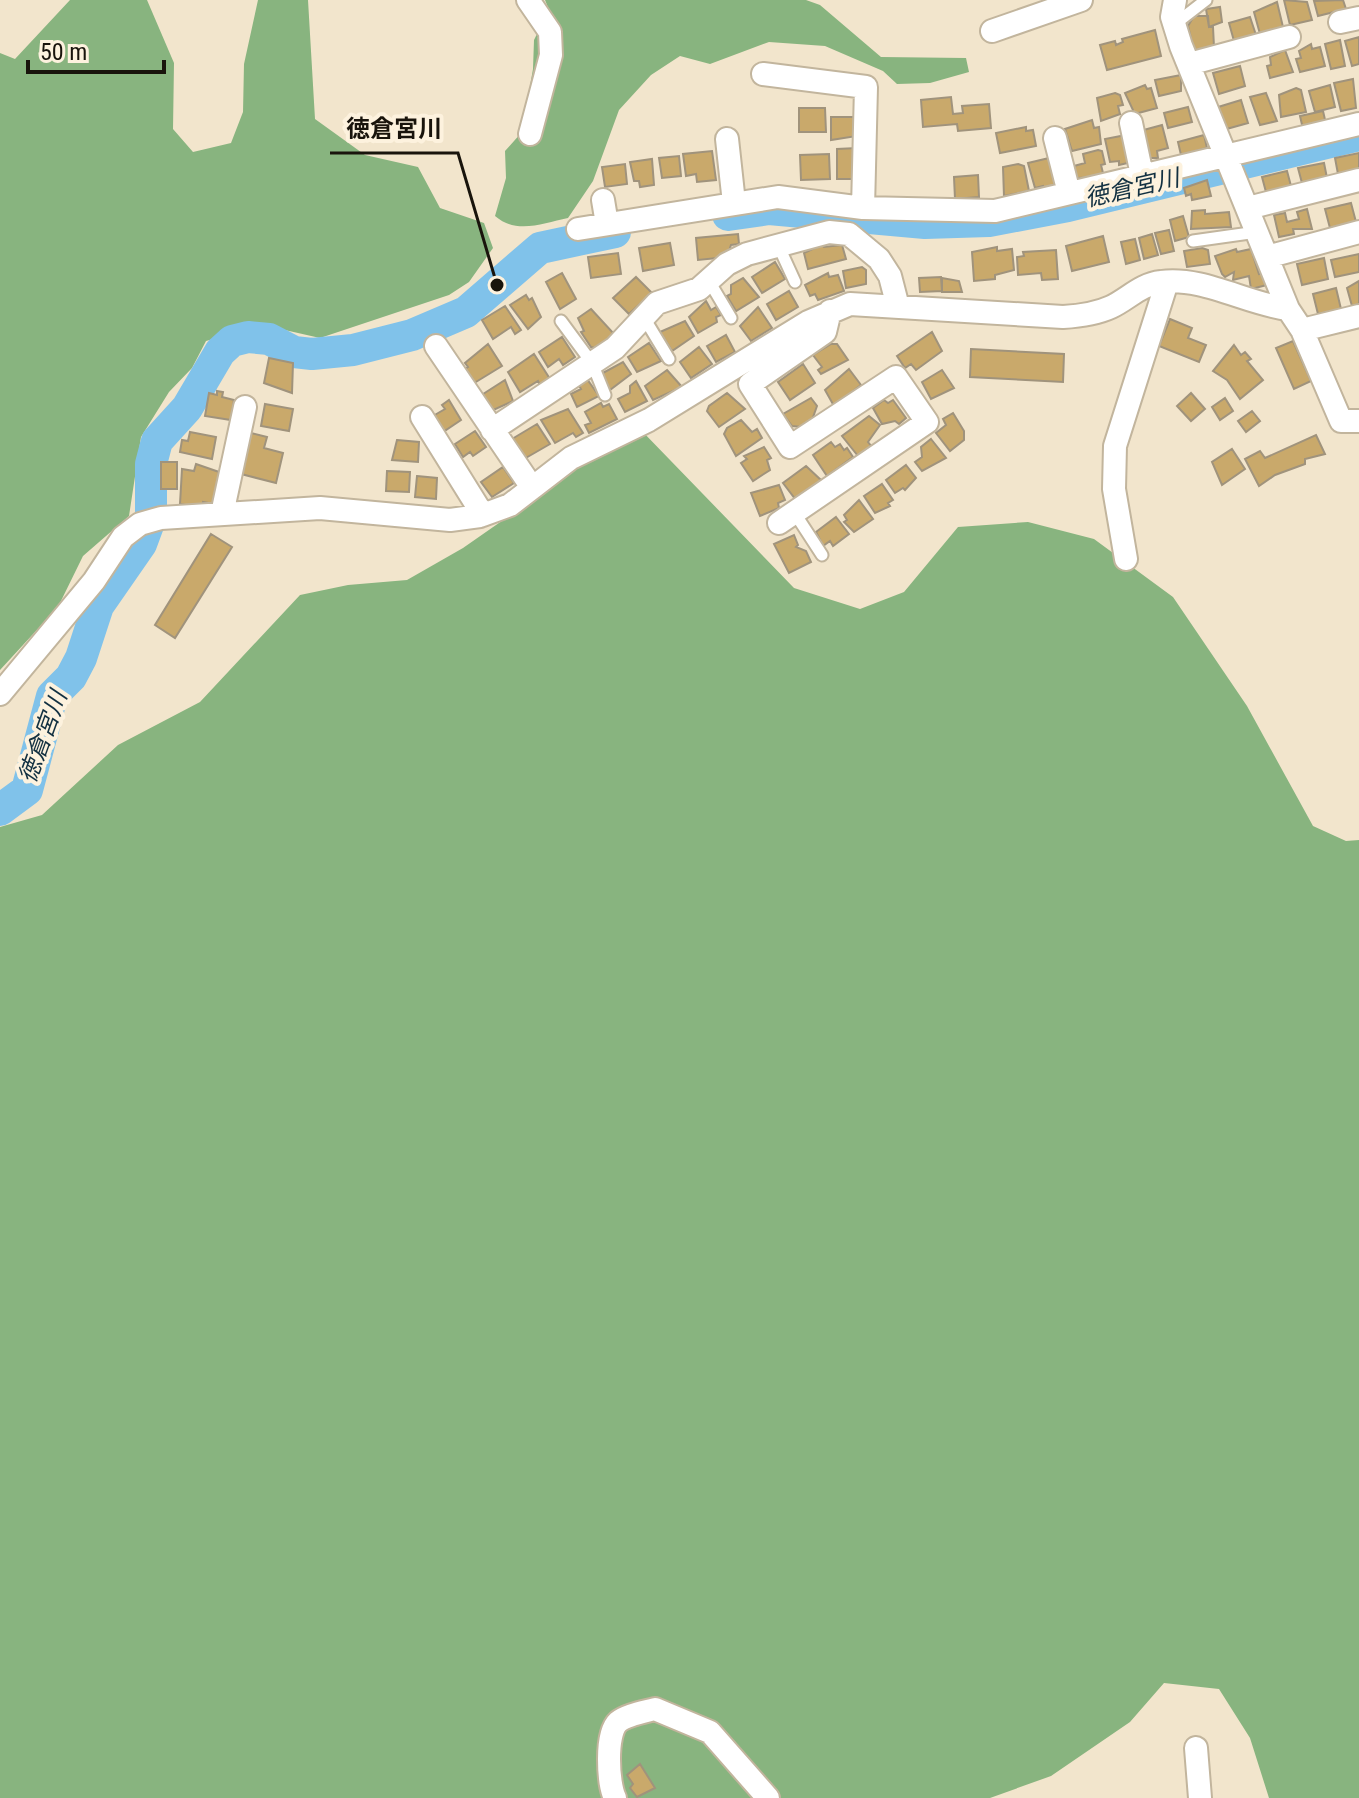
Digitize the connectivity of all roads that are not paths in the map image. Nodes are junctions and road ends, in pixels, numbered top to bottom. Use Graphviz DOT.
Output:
graph roads {
  1 [pos="528,0"];
  2 [pos="1081,0"];
  3 [pos="1175,0"];
  4 [pos="1206,0"];
  5 [pos="1174,24"];
  6 [pos="992,31"];
  7 [pos="1289,37"];
  8 [pos="1189,64"];
  9 [pos="763,74"];
  10 [pos="1131,123"];
  11 [pos="1359,124"];
  12 [pos="530,134"];
  13 [pos="1055,138"];
  14 [pos="727,139"];
  15 [pos="1226,155"];
  16 [pos="1142,175"];
  17 [pos="1359,180"];
  18 [pos="1069,193"];
  19 [pos="603,200"];
  20 [pos="734,203"];
  21 [pos="863,208"];
  22 [pos="1248,208"];
  23 [pos="607,224"];
  24 [pos="578,229"];
  25 [pos="1257,232"];
  26 [pos="1359,232"];
  27 [pos="1193,241"];
  28 [pos="779,247"];
  29 [pos="1267,257"];
  30 [pos="709,281"];
  31 [pos="795,282"];
  32 [pos="1167,282"];
  33 [pos="898,307"];
  34 [pos="1288,309"];
  35 [pos="830,311"];
  36 [pos="643,316"];
  37 [pos="1359,316"];
  38 [pos="731,318"];
  39 [pos="561,321"];
  40 [pos="1302,330"];
  41 [pos="436,346"];
  42 [pos="669,359"];
  43 [pos="592,363"];
  44 [pos="605,395"];
  45 [pos="245,407"];
  46 [pos="422,417"];
  47 [pos="1359,421"];
  48 [pos="492,430"];
  49 [pos="531,486"];
  50 [pos="222,514"];
  51 [pos="483,515"];
  52 [pos="786,518"];
  53 [pos="822,555"];
  54 [pos="1126,559"];
  55 [pos="0,694"];
  56 [pos="1196,1748"];
  57 [pos="615,1798"];
  58 [pos="768,1798"];
  59 [pos="1200,1798"];
  1 -- 12 [label="street"];
  2 -- 6 [label="street"];
  3 -- 5 [label="street"];
  4 -- 5 [label="lane"];
  5 -- 8 [label="street"];
  7 -- 8 [label="street"];
  8 -- 15 [label="street"];
  9 -- 21 [label="street"];
  10 -- 16 [label="street"];
  11 -- 15 [label="street"];
  13 -- 18 [label="street"];
  14 -- 20 [label="street"];
  15 -- 16 [label="street"];
  15 -- 22 [label="street"];
  16 -- 18 [label="street"];
  17 -- 22 [label="street"];
  18 -- 21 [label="street"];
  19 -- 23 [label="street"];
  20 -- 21 [label="street"];
  20 -- 23 [label="street"];
  22 -- 25 [label="street"];
  23 -- 24 [label="street"];
  25 -- 27 [label="lane"];
  25 -- 29 [label="street"];
  26 -- 29 [label="street"];
  28 -- 30 [label="street"];
  28 -- 31 [label="lane"];
  28 -- 33 [label="street"];
  29 -- 34 [label="street"];
  30 -- 36 [label="street"];
  30 -- 38 [label="lane"];
  32 -- 33 [label="street"];
  32 -- 34 [label="street"];
  32 -- 54 [label="street"];
  33 -- 35 [label="street"];
  34 -- 40 [label="street"];
  35 -- 49 [label="street"];
  35 -- 52 [label="street"];
  36 -- 42 [label="lane"];
  36 -- 43 [label="street"];
  37 -- 40 [label="street"];
  39 -- 43 [label="lane"];
  40 -- 47 [label="street"];
  41 -- 48 [label="street"];
  43 -- 44 [label="lane"];
  43 -- 48 [label="street"];
  45 -- 50 [label="street"];
  46 -- 51 [label="street"];
  48 -- 49 [label="street"];
  49 -- 51 [label="street"];
  50 -- 51 [label="street"];
  50 -- 55 [label="street"];
  52 -- 53 [label="lane"];
  56 -- 59 [label="street"];
  57 -- 58 [label="street"];
}
